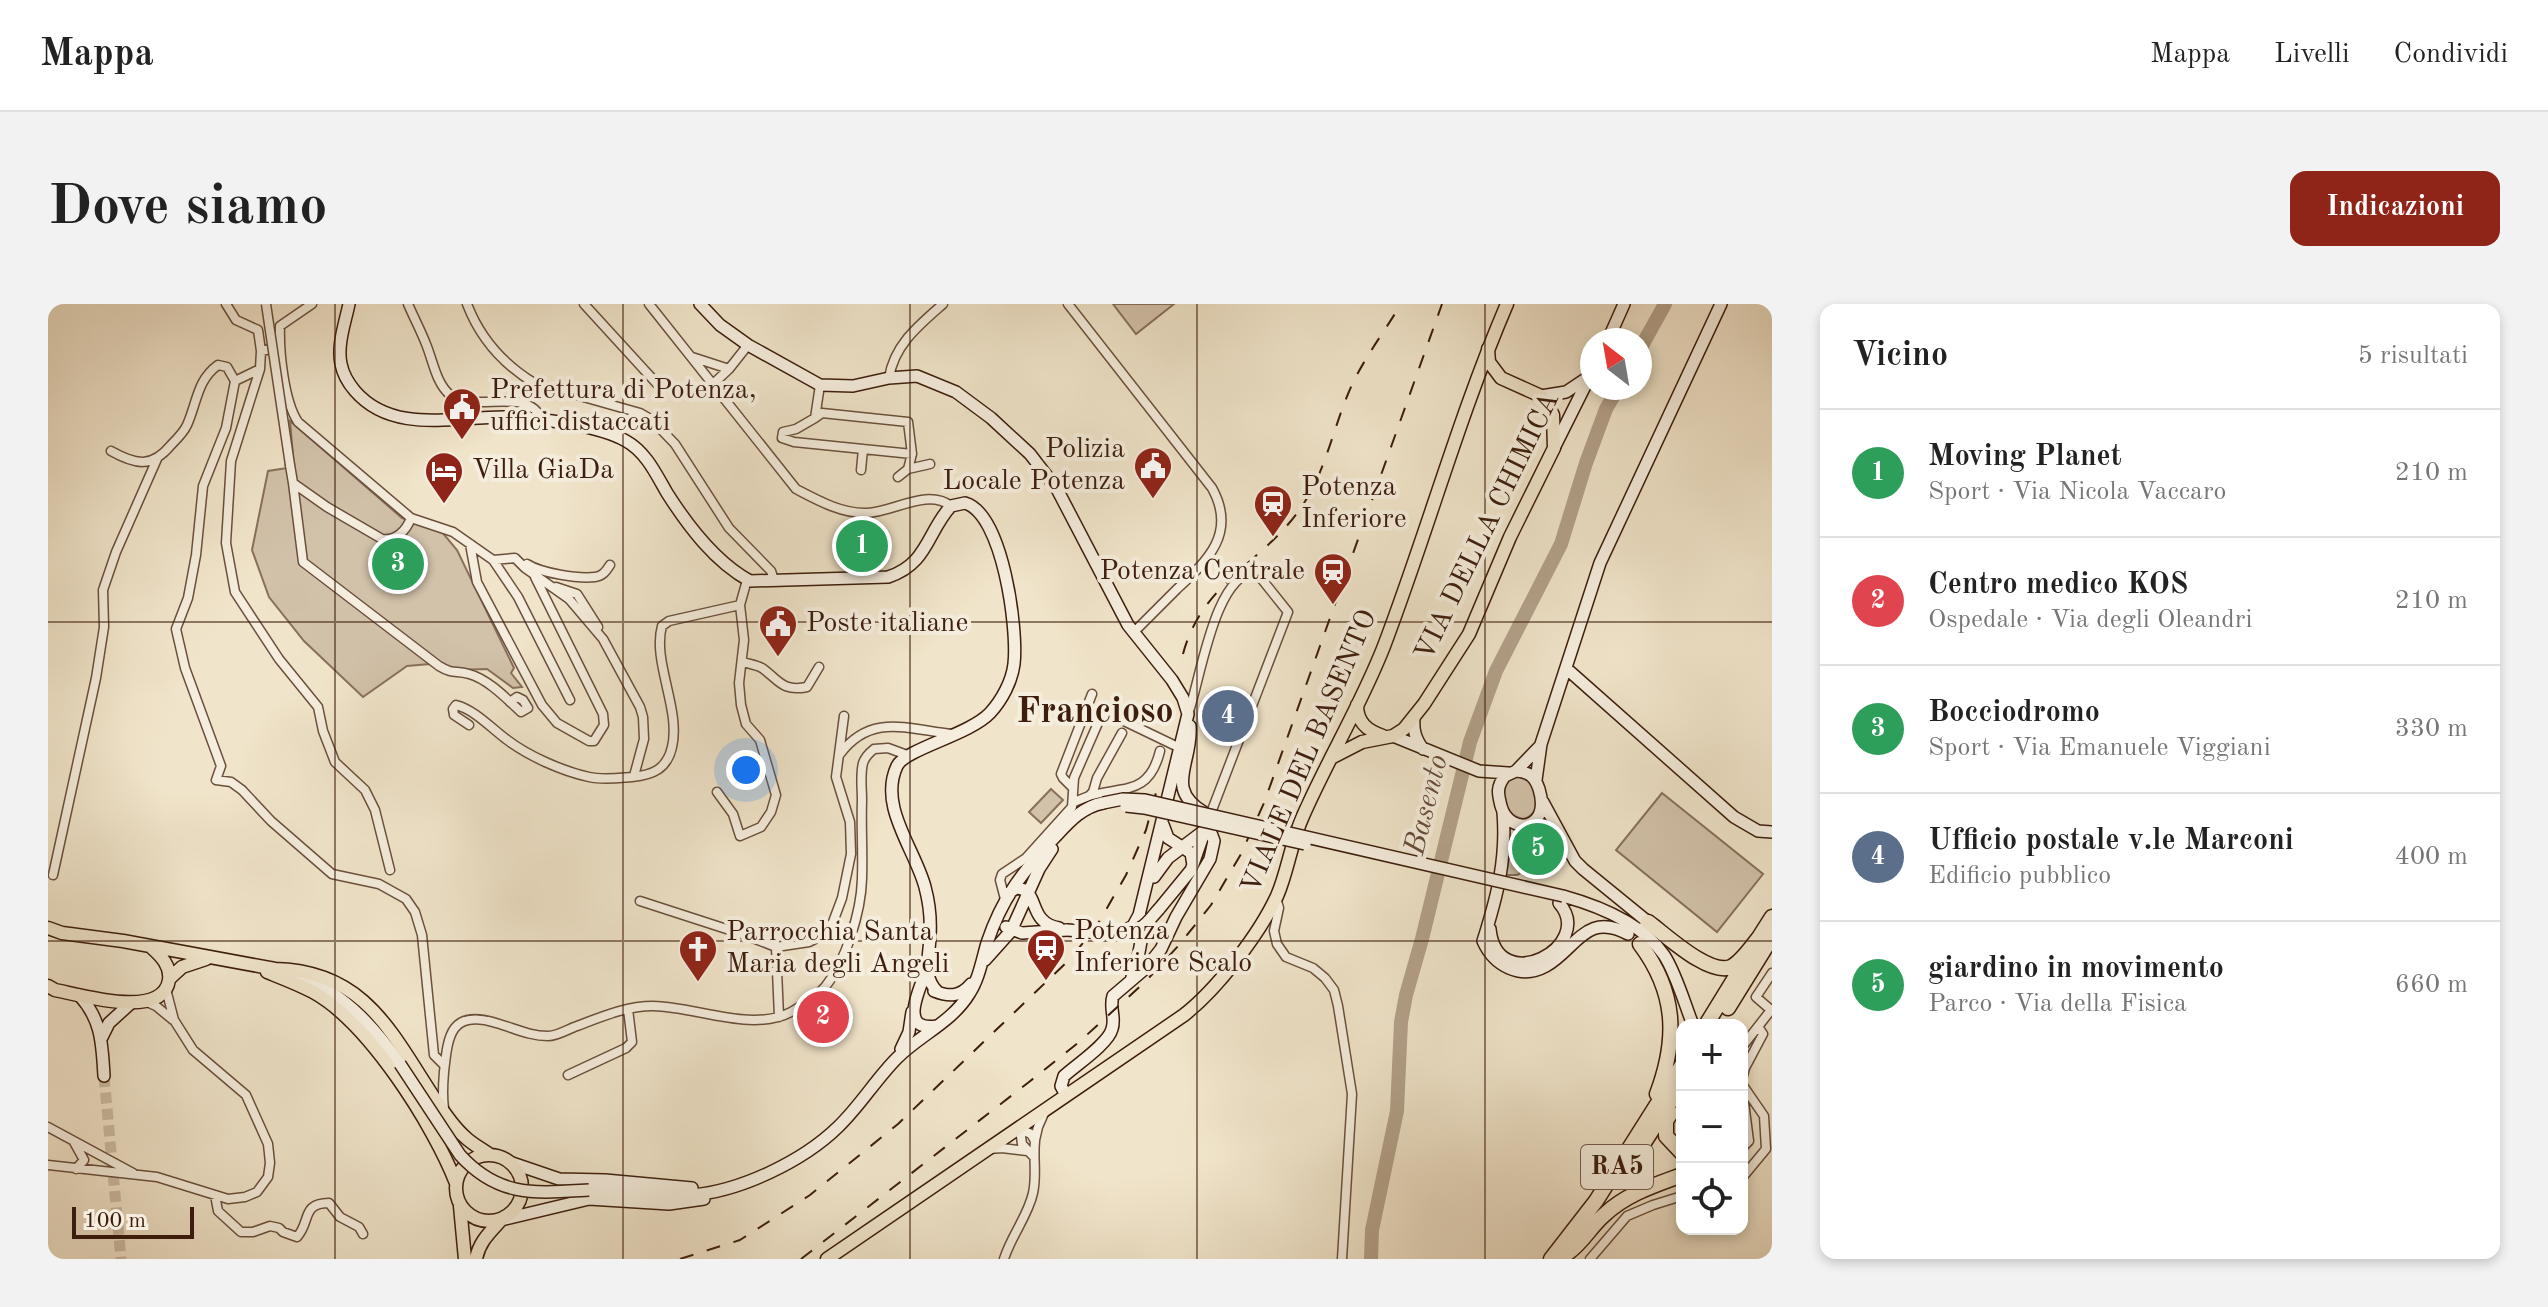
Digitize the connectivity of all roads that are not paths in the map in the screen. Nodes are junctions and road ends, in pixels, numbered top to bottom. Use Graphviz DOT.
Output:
graph roads {
  1 [pos="226,304"];
  2 [pos="266,304"];
  3 [pos="312,304"];
  4 [pos="349,304"];
  5 [pos="408,304"];
  6 [pos="467,304"];
  7 [pos="584,304"];
  8 [pos="649,304"];
  9 [pos="700,304"];
  10 [pos="943,304"];
  11 [pos="1068,304"];
  12 [pos="1507,304"];
  13 [pos="1624,304"];
  14 [pos="1721,304"];
  15 [pos="1613,328"];
  16 [pos="748,345"];
  17 [pos="280,347"];
  18 [pos="1488,349"];
  19 [pos="261,351"];
  20 [pos="691,357"];
  21 [pos="260,369"];
  22 [pos="729,369"];
  23 [pos="889,378"];
  24 [pos="1501,378"];
  25 [pos="235,381"];
  26 [pos="1580,381"];
  27 [pos="713,384"];
  28 [pos="820,385"];
  29 [pos="659,386"];
  30 [pos="1473,387"];
  31 [pos="1580,395"];
  32 [pos="1541,396"];
  33 [pos="815,418"];
  34 [pos="542,420"];
  35 [pos="1554,448"];
  36 [pos="863,449"];
  37 [pos="111,451"];
  38 [pos="912,454"];
  39 [pos="157,459"];
  40 [pos="930,464"];
  41 [pos="908,469"];
  42 [pos="861,470"];
  43 [pos="898,477"];
  44 [pos="293,483"];
  45 [pos="951,506"];
  46 [pos="411,518"];
  47 [pos="470,544"];
  48 [pos="515,558"];
  49 [pos="493,560"];
  50 [pos="610,565"];
  51 [pos="534,575"];
  52 [pos="747,580"];
  53 [pos="774,580"];
  54 [pos="551,586"];
  55 [pos="740,605"];
  56 [pos="1133,633"];
  57 [pos="603,639"];
  58 [pos="743,662"];
  59 [pos="819,667"];
  60 [pos="1567,669"];
  61 [pos="1092,694"];
  62 [pos="570,700"];
  63 [pos="510,702"];
  64 [pos="1357,705"];
  65 [pos="1188,714"];
  66 [pos="844,716"];
  67 [pos="1414,717"];
  68 [pos="469,725"];
  69 [pos="1122,733"];
  70 [pos="959,735"];
  71 [pos="1388,736"];
  72 [pos="1541,744"];
  73 [pos="1180,748"];
  74 [pos="1424,749"];
  75 [pos="1160,751"];
  76 [pos="840,755"];
  77 [pos="907,755"];
  78 [pos="1331,758"];
  79 [pos="1479,771"];
  80 [pos="1512,772"];
  81 [pos="634,776"];
  82 [pos="1536,780"];
  83 [pos="1072,787"];
  84 [pos="1497,791"];
  85 [pos="717,792"];
  86 [pos="1089,796"];
  87 [pos="1074,802"];
  88 [pos="1543,802"];
  89 [pos="1104,805"];
  90 [pos="1208,810"];
  91 [pos="1503,812"];
  92 [pos="1162,818"];
  93 [pos="1528,823"];
  94 [pos="1205,830"];
  95 [pos="1561,831"];
  96 [pos="1772,832"];
  97 [pos="1158,833"];
  98 [pos="1183,843"];
  99 [pos="1505,850"];
  100 [pos="1172,856"];
  101 [pos="1026,858"];
  102 [pos="1194,864"];
  103 [pos="390,870"];
  104 [pos="1023,871"];
  105 [pos="53,875"];
  106 [pos="1154,877"];
  107 [pos="1029,893"];
  108 [pos="1276,898"];
  109 [pos="1005,899"];
  110 [pos="1561,900"];
  111 [pos="640,901"];
  112 [pos="1772,917"];
  113 [pos="1490,921"];
  114 [pos="48,928"];
  115 [pos="1067,930"];
  116 [pos="1011,931"];
  117 [pos="62,933"];
  118 [pos="1116,933"];
  119 [pos="1643,933"];
  120 [pos="1628,934"];
  121 [pos="1141,936"];
  122 [pos="1166,936"];
  123 [pos="1767,936"];
  124 [pos="48,940"];
  125 [pos="149,946"];
  126 [pos="776,947"];
  127 [pos="209,958"];
  128 [pos="246,963"];
  129 [pos="928,963"];
  130 [pos="982,964"];
  131 [pos="275,969"];
  132 [pos="1772,973"];
  133 [pos="977,977"];
  134 [pos="1131,980"];
  135 [pos="168,983"];
  136 [pos="48,986"];
  137 [pos="940,994"];
  138 [pos="79,995"];
  139 [pos="147,1002"];
  140 [pos="131,1003"];
  141 [pos="914,1004"];
  142 [pos="628,1009"];
  143 [pos="1771,1010"];
  144 [pos="779,1017"];
  145 [pos="1719,1017"];
  146 [pos="1690,1019"];
  147 [pos="174,1020"];
  148 [pos="941,1023"];
  149 [pos="1759,1028"];
  150 [pos="102,1037"];
  151 [pos="1748,1040"];
  152 [pos="895,1060"];
  153 [pos="1748,1062"];
  154 [pos="444,1065"];
  155 [pos="568,1075"];
  156 [pos="104,1076"];
  157 [pos="443,1079"];
  158 [pos="424,1082"];
  159 [pos="1676,1083"];
  160 [pos="1676,1084"];
  161 [pos="1747,1091"];
  162 [pos="1066,1095"];
  163 [pos="1676,1103"];
  164 [pos="1045,1110"];
  165 [pos="444,1113"];
  166 [pos="1647,1121"];
  167 [pos="48,1127"];
  168 [pos="1020,1129"];
  169 [pos="73,1141"];
  170 [pos="1035,1141"];
  171 [pos="1676,1147"];
  172 [pos="989,1150"];
  173 [pos="1030,1153"];
  174 [pos="490,1155"];
  175 [pos="512,1163"];
  176 [pos="48,1165"];
  177 [pos="76,1169"];
  178 [pos="1748,1171"];
  179 [pos="137,1175"];
  180 [pos="1676,1177"];
  181 [pos="456,1183"];
  182 [pos="738,1185"];
  183 [pos="724,1189"];
  184 [pos="215,1195"];
  185 [pos="1676,1198"];
  186 [pos="460,1206"];
  187 [pos="501,1220"];
  188 [pos="363,1234"];
  189 [pos="1559,1258"];
  190 [pos="465,1259"];
  191 [pos="476,1259"];
  192 [pos="827,1259"];
  193 [pos="1004,1259"];
  194 [pos="1342,1259"];
  195 [pos="1590,1259"];
  1 -- 19 [label="street"];
  2 -- 44 [label="street, bridge"];
  3 -- 17 [label="street"];
  4 -- 34 [label="street"];
  5 -- 34 [label="street"];
  6 -- 53 [label="street"];
  7 -- 29 [label="street"];
  8 -- 20 [label="street"];
  9 -- 16 [label="street"];
  10 -- 23 [label="street"];
  11 -- 56 [label="street"];
  12 -- 18 [label="main road, VIALE DEL BASENTO"];
  13 -- 15 [label="street"];
  14 -- 60 [label="street"];
  16 -- 22 [label="street"];
  16 -- 28 [label="street"];
  17 -- 19 [label="street"];
  17 -- 46 [label="street"];
  18 -- 24 [label="main road"];
  18 -- 30 [label="main road, VIALE DEL BASENTO"];
  19 -- 21 [label="street"];
  20 -- 22 [label="street"];
  20 -- 27 [label="street"];
  21 -- 25 [label="street"];
  21 -- 103 [label="street"];
  22 -- 27 [label="street"];
  23 -- 28 [label="street"];
  23 -- 56 [label="street"];
  24 -- 30 [label="main road"];
  24 -- 32 [label="main road"];
  25 -- 39 [label="street"];
  25 -- 154 [label="street"];
  26 -- 32 [label="street"];
  27 -- 45 [label="street"];
  28 -- 33 [label="street"];
  30 -- 64 [label="main road, VIALE DEL BASENTO"];
  31 -- 35 [label="street, VIA DELLA CHIMICA"];
  32 -- 35 [label="main road"];
  33 -- 36 [label="street"];
  33 -- 38 [label="street"];
  34 -- 52 [label="street"];
  35 -- 67 [label="main road, VIA DELLA CHIMICA"];
  36 -- 38 [label="street"];
  36 -- 42 [label="street"];
  37 -- 39 [label="street"];
  38 -- 41 [label="street"];
  39 -- 105 [label="street"];
  40 -- 41 [label="street"];
  41 -- 43 [label="street"];
  44 -- 46 [label="street"];
  44 -- 63 [label="street"];
  45 -- 53 [label="street"];
  45 -- 70 [label="street"];
  46 -- 47 [label="street"];
  47 -- 49 [label="street"];
  47 -- 51 [label="street"];
  48 -- 49 [label="street"];
  48 -- 50 [label="street"];
  48 -- 51 [label="street"];
  49 -- 62 [label="street"];
  51 -- 54 [label="street"];
  52 -- 53 [label="street"];
  52 -- 55 [label="street"];
  54 -- 57 [label="street"];
  54 -- 57 [label="street"];
  55 -- 58 [label="street"];
  55 -- 81 [label="street"];
  56 -- 65 [label="street"];
  57 -- 81 [label="street"];
  58 -- 59 [label="street"];
  58 -- 85 [label="street"];
  60 -- 72 [label="street"];
  60 -- 96 [label="street"];
  61 -- 83 [label="street"];
  64 -- 71 [label="main road"];
  64 -- 78 [label="main road, VIALE DEL BASENTO"];
  65 -- 73 [label="street"];
  65 -- 90 [label="street"];
  65 -- 90 [label="street"];
  66 -- 76 [label="street"];
  67 -- 71 [label="main road, VIA DELLA CHIMICA"];
  67 -- 74 [label="street"];
  68 -- 81 [label="street"];
  69 -- 86 [label="street"];
  70 -- 76 [label="street"];
  70 -- 77 [label="street"];
  71 -- 74 [label="street"];
  71 -- 78 [label="main road"];
  72 -- 80 [label="street"];
  72 -- 82 [label="street"];
  73 -- 83 [label="street"];
  73 -- 92 [label="street"];
  74 -- 79 [label="street"];
  75 -- 86 [label="street"];
  76 -- 126 [label="street"];
  77 -- 129 [label="street"];
  77 -- 144 [label="street"];
  78 -- 108 [label="main road, VIALE DEL BASENTO"];
  79 -- 80 [label="street"];
  79 -- 84 [label="street"];
  80 -- 82 [label="street"];
  80 -- 84 [label="street"];
  82 -- 88 [label="street"];
  83 -- 87 [label="street"];
  84 -- 91 [label="street"];
  86 -- 87 [label="street"];
  87 -- 101 [label="street"];
  88 -- 93 [label="street"];
  88 -- 95 [label="street"];
  89 -- 90 [label="street, bridge"];
  89 -- 104 [label="street"];
  89 -- 107 [label="street"];
  89 -- 110 [label="street, bridge"];
  90 -- 94 [label="street"];
  90 -- 110 [label="street, bridge"];
  91 -- 93 [label="street"];
  91 -- 99 [label="street"];
  92 -- 97 [label="street"];
  92 -- 98 [label="street"];
  93 -- 95 [label="street"];
  93 -- 99 [label="street"];
  94 -- 98 [label="street"];
  94 -- 102 [label="street"];
  94 -- 122 [label="street"];
  95 -- 119 [label="street"];
  97 -- 106 [label="street"];
  97 -- 118 [label="street, bridge"];
  98 -- 100 [label="street"];
  98 -- 102 [label="street"];
  99 -- 113 [label="street"];
  100 -- 102 [label="street"];
  100 -- 106 [label="street"];
  101 -- 104 [label="street"];
  101 -- 109 [label="street"];
  102 -- 118 [label="street, bridge"];
  104 -- 107 [label="street"];
  104 -- 109 [label="street"];
  106 -- 121 [label="street"];
  107 -- 109 [label="street"];
  107 -- 115 [label="street"];
  107 -- 116 [label="street"];
  108 -- 162 [label="main road, VIALE DEL BASENTO"];
  108 -- 194 [label="street"];
  109 -- 116 [label="street"];
  109 -- 130 [label="street"];
  110 -- 113 [label="street"];
  110 -- 119 [label="street"];
  110 -- 120 [label="street"];
  111 -- 126 [label="street"];
  112 -- 123 [label="highway"];
  113 -- 120 [label="street"];
  114 -- 117 [label="main road"];
  115 -- 116 [label="street"];
  115 -- 118 [label="street, bridge"];
  116 -- 130 [label="street"];
  117 -- 124 [label="main road"];
  117 -- 125 [label="main road"];
  119 -- 120 [label="street"];
  119 -- 123 [label="highway"];
  119 -- 146 [label="street"];
  119 -- 166 [label="highway, RA5"];
  121 -- 122 [label="street"];
  121 -- 134 [label="street"];
  122 -- 134 [label="street"];
  123 -- 145 [label="highway"];
  125 -- 127 [label="main road"];
  125 -- 135 [label="main road"];
  126 -- 144 [label="street"];
  127 -- 128 [label="main road"];
  127 -- 135 [label="main road"];
  128 -- 131 [label="main road"];
  128 -- 181 [label="main road"];
  129 -- 137 [label="street"];
  129 -- 141 [label="street"];
  130 -- 133 [label="street"];
  131 -- 158 [label="main road"];
  131 -- 183 [label="street, bridge"];
  132 -- 143 [label="street"];
  133 -- 137 [label="street"];
  133 -- 148 [label="street"];
  134 -- 162 [label="street"];
  135 -- 139 [label="main road"];
  135 -- 147 [label="street"];
  136 -- 138 [label="main road"];
  137 -- 141 [label="street"];
  137 -- 148 [label="street"];
  138 -- 140 [label="main road"];
  138 -- 150 [label="street"];
  139 -- 140 [label="main road"];
  139 -- 147 [label="street"];
  140 -- 150 [label="street"];
  141 -- 148 [label="street"];
  141 -- 152 [label="street"];
  142 -- 144 [label="street"];
  142 -- 154 [label="street"];
  142 -- 155 [label="street"];
  143 -- 149 [label="street"];
  147 -- 184 [label="street"];
  148 -- 152 [label="street"];
  149 -- 151 [label="street"];
  149 -- 153 [label="street"];
  150 -- 156 [label="street"];
  152 -- 182 [label="street"];
  154 -- 157 [label="street"];
  157 -- 158 [label="street"];
  157 -- 165 [label="street"];
  158 -- 165 [label="main road"];
  159 -- 166 [label="highway, RA5"];
  160 -- 189 [label="highway, RA5"];
  161 -- 178 [label="street"];
  162 -- 164 [label="main road, VIALE DEL BASENTO"];
  163 -- 171 [label="highway, RA5"];
  164 -- 168 [label="main road, VIALE DEL BASENTO"];
  164 -- 170 [label="street"];
  165 -- 174 [label="main road"];
  166 -- 189 [label="highway, RA5"];
  167 -- 169 [label="street"];
  168 -- 170 [label="street"];
  168 -- 172 [label="main road, VIALE DEL BASENTO"];
  168 -- 173 [label="street"];
  169 -- 177 [label="street"];
  169 -- 179 [label="street"];
  170 -- 173 [label="street"];
  172 -- 173 [label="street"];
  172 -- 192 [label="main road, VIALE DEL BASENTO"];
  173 -- 193 [label="street"];
  174 -- 175 [label="main road"];
  174 -- 181 [label="main road"];
  175 -- 183 [label="street"];
  175 -- 187 [label="main road"];
  176 -- 177 [label="street"];
  177 -- 179 [label="street"];
  179 -- 184 [label="street"];
  180 -- 189 [label="highway, RA5"];
  181 -- 186 [label="main road"];
  182 -- 183 [label="street"];
  182 -- 187 [label="street"];
  184 -- 188 [label="street"];
  185 -- 195 [label="street"];
  186 -- 187 [label="main road"];
  186 -- 190 [label="main road"];
  187 -- 191 [label="main road"];
}
